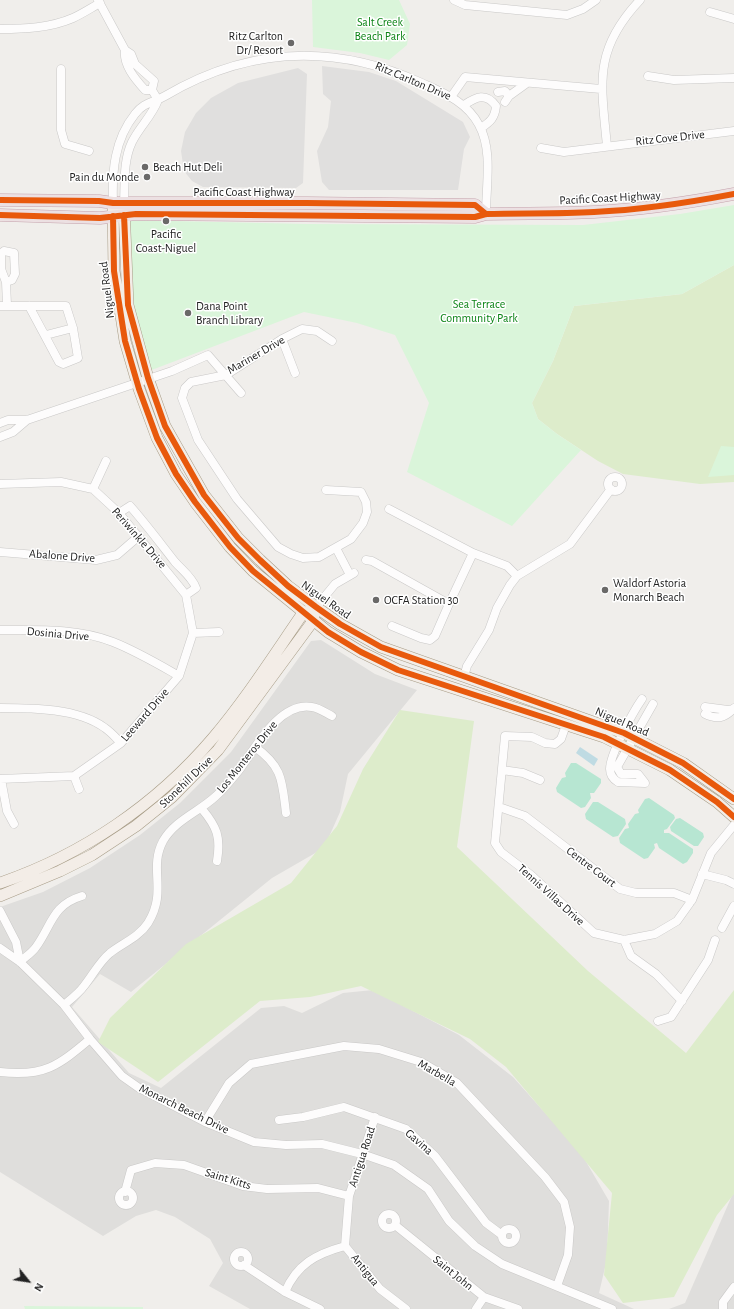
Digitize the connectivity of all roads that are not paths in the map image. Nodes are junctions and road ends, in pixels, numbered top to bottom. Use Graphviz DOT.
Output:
graph roads {
  1 [pos="454,0"];
  2 [pos="596,0"];
  3 [pos="638,1"];
  4 [pos="99,2"];
  5 [pos="710,12"];
  6 [pos="734,19"];
  7 [pos="0,29"];
  8 [pos="132,66"];
  9 [pos="61,69"];
  10 [pos="146,72"];
  11 [pos="648,76"];
  12 [pos="734,78"];
  13 [pos="136,81"];
  14 [pos="518,83"];
  15 [pos="527,83"];
  16 [pos="601,89"];
  17 [pos="152,90"];
  18 [pos="450,97"];
  19 [pos="500,98"];
  20 [pos="158,100"];
  21 [pos="464,105"];
  22 [pos="481,128"];
  23 [pos="734,131"];
  24 [pos="607,146"];
  25 [pos="541,148"];
  26 [pos="89,151"];
  27 [pos="734,194"];
  28 [pos="0,200"];
  29 [pos="118,209"];
  30 [pos="486,214"];
  31 [pos="0,215"];
  32 [pos="6,282"];
  33 [pos="4,305"];
  34 [pos="29,306"];
  35 [pos="73,328"];
  36 [pos="46,335"];
  37 [pos="282,339"];
  38 [pos="332,341"];
  39 [pos="295,373"];
  40 [pos="226,375"];
  41 [pos="142,380"];
  42 [pos="241,394"];
  43 [pos="27,420"];
  44 [pos="0,423"];
  45 [pos="0,437"];
  46 [pos="106,461"];
  47 [pos="0,484"];
  48 [pos="93,489"];
  49 [pos="611,489"];
  50 [pos="326,490"];
  51 [pos="389,509"];
  52 [pos="119,513"];
  53 [pos="139,536"];
  54 [pos="336,548"];
  55 [pos="0,552"];
  56 [pos="473,553"];
  57 [pos="366,560"];
  58 [pos="517,576"];
  59 [pos="186,595"];
  60 [pos="449,604"];
  61 [pos="316,607"];
  62 [pos="303,613"];
  63 [pos="313,621"];
  64 [pos="392,626"];
  65 [pos="0,630"];
  66 [pos="219,632"];
  67 [pos="194,633"];
  68 [pos="179,676"];
  69 [pos="464,677"];
  70 [pos="642,699"];
  71 [pos="653,704"];
  72 [pos="0,708"];
  73 [pos="734,708"];
  74 [pos="705,711"];
  75 [pos="332,716"];
  76 [pos="566,725"];
  77 [pos="628,735"];
  78 [pos="121,743"];
  79 [pos="623,746"];
  80 [pos="255,747"];
  81 [pos="502,770"];
  82 [pos="74,776"];
  83 [pos="1,779"];
  84 [pos="540,780"];
  85 [pos="79,789"];
  86 [pos="734,798"];
  87 [pos="499,807"];
  88 [pos="202,809"];
  89 [pos="286,814"];
  90 [pos="734,817"];
  91 [pos="14,824"];
  92 [pos="734,825"];
  93 [pos="217,861"];
  94 [pos="702,874"];
  95 [pos="0,883"];
  96 [pos="734,884"];
  97 [pos="0,896"];
  98 [pos="82,896"];
  99 [pos="692,900"];
  100 [pos="734,906"];
  101 [pos="0,911"];
  102 [pos="722,928"];
  103 [pos="624,940"];
  104 [pos="716,940"];
  105 [pos="0,948"];
  106 [pos="20,962"];
  107 [pos="682,1001"];
  108 [pos="64,1005"];
  109 [pos="658,1021"];
  110 [pos="90,1039"];
  111 [pos="0,1072"];
  112 [pos="375,1117"];
  113 [pos="279,1120"];
  114 [pos="205,1122"];
  115 [pos="362,1154"];
  116 [pos="126,1192"];
  117 [pos="349,1196"];
  118 [pos="395,1225"];
  119 [pos="502,1235"];
  120 [pos="345,1246"];
  121 [pos="244,1265"];
  122 [pos="557,1286"];
  123 [pos="734,1288"];
  124 [pos="284,1292"];
  125 [pos="484,1297"];
  126 [pos="320,1309"];
  127 [pos="406,1309"];
  128 [pos="476,1309"];
  129 [pos="518,1309"];
  130 [pos="612,1309"];
  131 [pos="723,1309"];
  1 -- 2 [label="street"];
  3 -- 16 [label="street"];
  4 -- 7 [label="street"];
  4 -- 8 [label="street"];
  5 -- 6 [label="street"];
  8 -- 10 [label="street"];
  8 -- 13 [label="street"];
  9 -- 26 [label="street"];
  10 -- 13 [label="street"];
  10 -- 17 [label="street"];
  11 -- 12 [label="street"];
  13 -- 17 [label="street"];
  14 -- 15 [label="street"];
  14 -- 18 [label="street"];
  14 -- 19 [label="street"];
  15 -- 16 [label="street"];
  15 -- 19 [label="street"];
  16 -- 24 [label="street"];
  17 -- 20 [label="street"];
  18 -- 20 [label="street, Ritz Carlton Drive"];
  18 -- 21 [label="street, Ritz Carlton Drive"];
  19 -- 21 [label="street"];
  19 -- 22 [label="street"];
  20 -- 29 [label="street"];
  20 -- 29 [label="street, Ritz Carlton Drive"];
  21 -- 22 [label="street, Ritz Carlton Drive"];
  22 -- 30 [label="street, Ritz Carlton Drive"];
  23 -- 24 [label="street, Ritz Cove Drive"];
  24 -- 25 [label="street, Ritz Cove Drive"];
  27 -- 30 [label="highway, Pacific Coast Highway"];
  28 -- 29 [label="highway, Pacific Coast Highway"];
  29 -- 30 [label="highway, Pacific Coast Highway"];
  29 -- 30 [label="highway, Pacific Coast Highway"];
  29 -- 31 [label="highway, Pacific Coast Highway"];
  29 -- 41 [label="main road, Niguel Road"];
  32 -- 33 [label="street"];
  33 -- 34 [label="street"];
  34 -- 35 [label="street"];
  34 -- 36 [label="street"];
  35 -- 36 [label="street"];
  35 -- 36 [label="street"];
  37 -- 38 [label="street, Mariner Drive"];
  37 -- 39 [label="street"];
  37 -- 40 [label="street, Mariner Drive"];
  40 -- 41 [label="street, Mariner Drive"];
  40 -- 42 [label="street"];
  40 -- 54 [label="street"];
  41 -- 43 [label="street, Mariner Drive"];
  41 -- 61 [label="main road, Niguel Road"];
  41 -- 62 [label="main road, Niguel Road"];
  43 -- 44 [label="street, Mariner Drive"];
  43 -- 45 [label="street, Mariner Drive"];
  46 -- 48 [label="street"];
  47 -- 48 [label="street"];
  48 -- 52 [label="street, Periwinkle Drive"];
  49 -- 58 [label="street"];
  50 -- 54 [label="street"];
  51 -- 56 [label="street"];
  52 -- 53 [label="street, Periwinkle Drive"];
  52 -- 59 [label="street"];
  53 -- 55 [label="street, Abalone Drive"];
  53 -- 59 [label="street, Periwinkle Drive"];
  54 -- 61 [label="street, Stonehill Drive"];
  56 -- 58 [label="street"];
  56 -- 60 [label="street"];
  57 -- 60 [label="street"];
  58 -- 69 [label="street"];
  59 -- 67 [label="street, Periwinkle Drive"];
  60 -- 64 [label="street"];
  61 -- 62 [label="main road, Stonehill Drive"];
  61 -- 63 [label="main road, Stonehill Drive"];
  61 -- 69 [label="main road, Niguel Road"];
  62 -- 63 [label="main road, Niguel Road"];
  62 -- 95 [label="main road, Stonehill Drive"];
  63 -- 76 [label="main road, Niguel Road"];
  63 -- 97 [label="main road, Stonehill Drive"];
  65 -- 68 [label="street, Dosinia Drive"];
  66 -- 67 [label="street"];
  67 -- 68 [label="street, Leeward Drive"];
  68 -- 78 [label="street, Leeward Drive"];
  69 -- 77 [label="main road, Niguel Road"];
  70 -- 77 [label="street"];
  71 -- 77 [label="street"];
  72 -- 78 [label="street"];
  73 -- 74 [label="street"];
  75 -- 80 [label="street, Los Monteros Drive"];
  76 -- 79 [label="main road, Niguel Road"];
  76 -- 81 [label="street, Tennis Villas Drive"];
  77 -- 79 [label="street"];
  77 -- 86 [label="main road, Niguel Road"];
  78 -- 82 [label="street, Leeward Drive"];
  79 -- 79 [label="street"];
  79 -- 90 [label="main road, Niguel Road"];
  80 -- 88 [label="street, Los Monteros Drive"];
  80 -- 89 [label="street"];
  81 -- 84 [label="street"];
  81 -- 87 [label="street, Tennis Villas Drive"];
  82 -- 83 [label="street"];
  82 -- 85 [label="street"];
  83 -- 91 [label="street"];
  87 -- 99 [label="street, Centre Court"];
  87 -- 103 [label="street, Tennis Villas Drive"];
  88 -- 93 [label="street"];
  88 -- 108 [label="street, Los Monteros Drive"];
  92 -- 94 [label="street, Tennis Villas Drive"];
  94 -- 96 [label="street"];
  94 -- 99 [label="street, Tennis Villas Drive"];
  98 -- 106 [label="street"];
  99 -- 103 [label="street, Tennis Villas Drive"];
  100 -- 102 [label="street"];
  101 -- 106 [label="street"];
  103 -- 107 [label="street"];
  104 -- 107 [label="street"];
  105 -- 106 [label="street, Monarch Beach Drive"];
  106 -- 108 [label="street, Monarch Beach Drive"];
  107 -- 109 [label="street"];
  108 -- 110 [label="street, Monarch Beach Drive"];
  110 -- 111 [label="street"];
  110 -- 114 [label="street, Monarch Beach Drive"];
  112 -- 113 [label="street, Gavina"];
  112 -- 115 [label="street, Antigua Road"];
  112 -- 119 [label="street, Gavina"];
  114 -- 115 [label="street, Monarch Beach Drive"];
  114 -- 122 [label="street, Marbella"];
  115 -- 117 [label="street, Antigua Road"];
  115 -- 122 [label="street, Monarch Beach Drive"];
  116 -- 117 [label="street, Saint Kitts"];
  117 -- 120 [label="street, Antigua"];
  118 -- 125 [label="street, Saint John"];
  120 -- 124 [label="street"];
  120 -- 127 [label="street, Antigua"];
  121 -- 124 [label="street"];
  122 -- 130 [label="street, Monarch Beach Drive"];
  123 -- 131 [label="street"];
  124 -- 126 [label="street"];
  125 -- 128 [label="street"];
  125 -- 129 [label="street, Saint John"];
}
